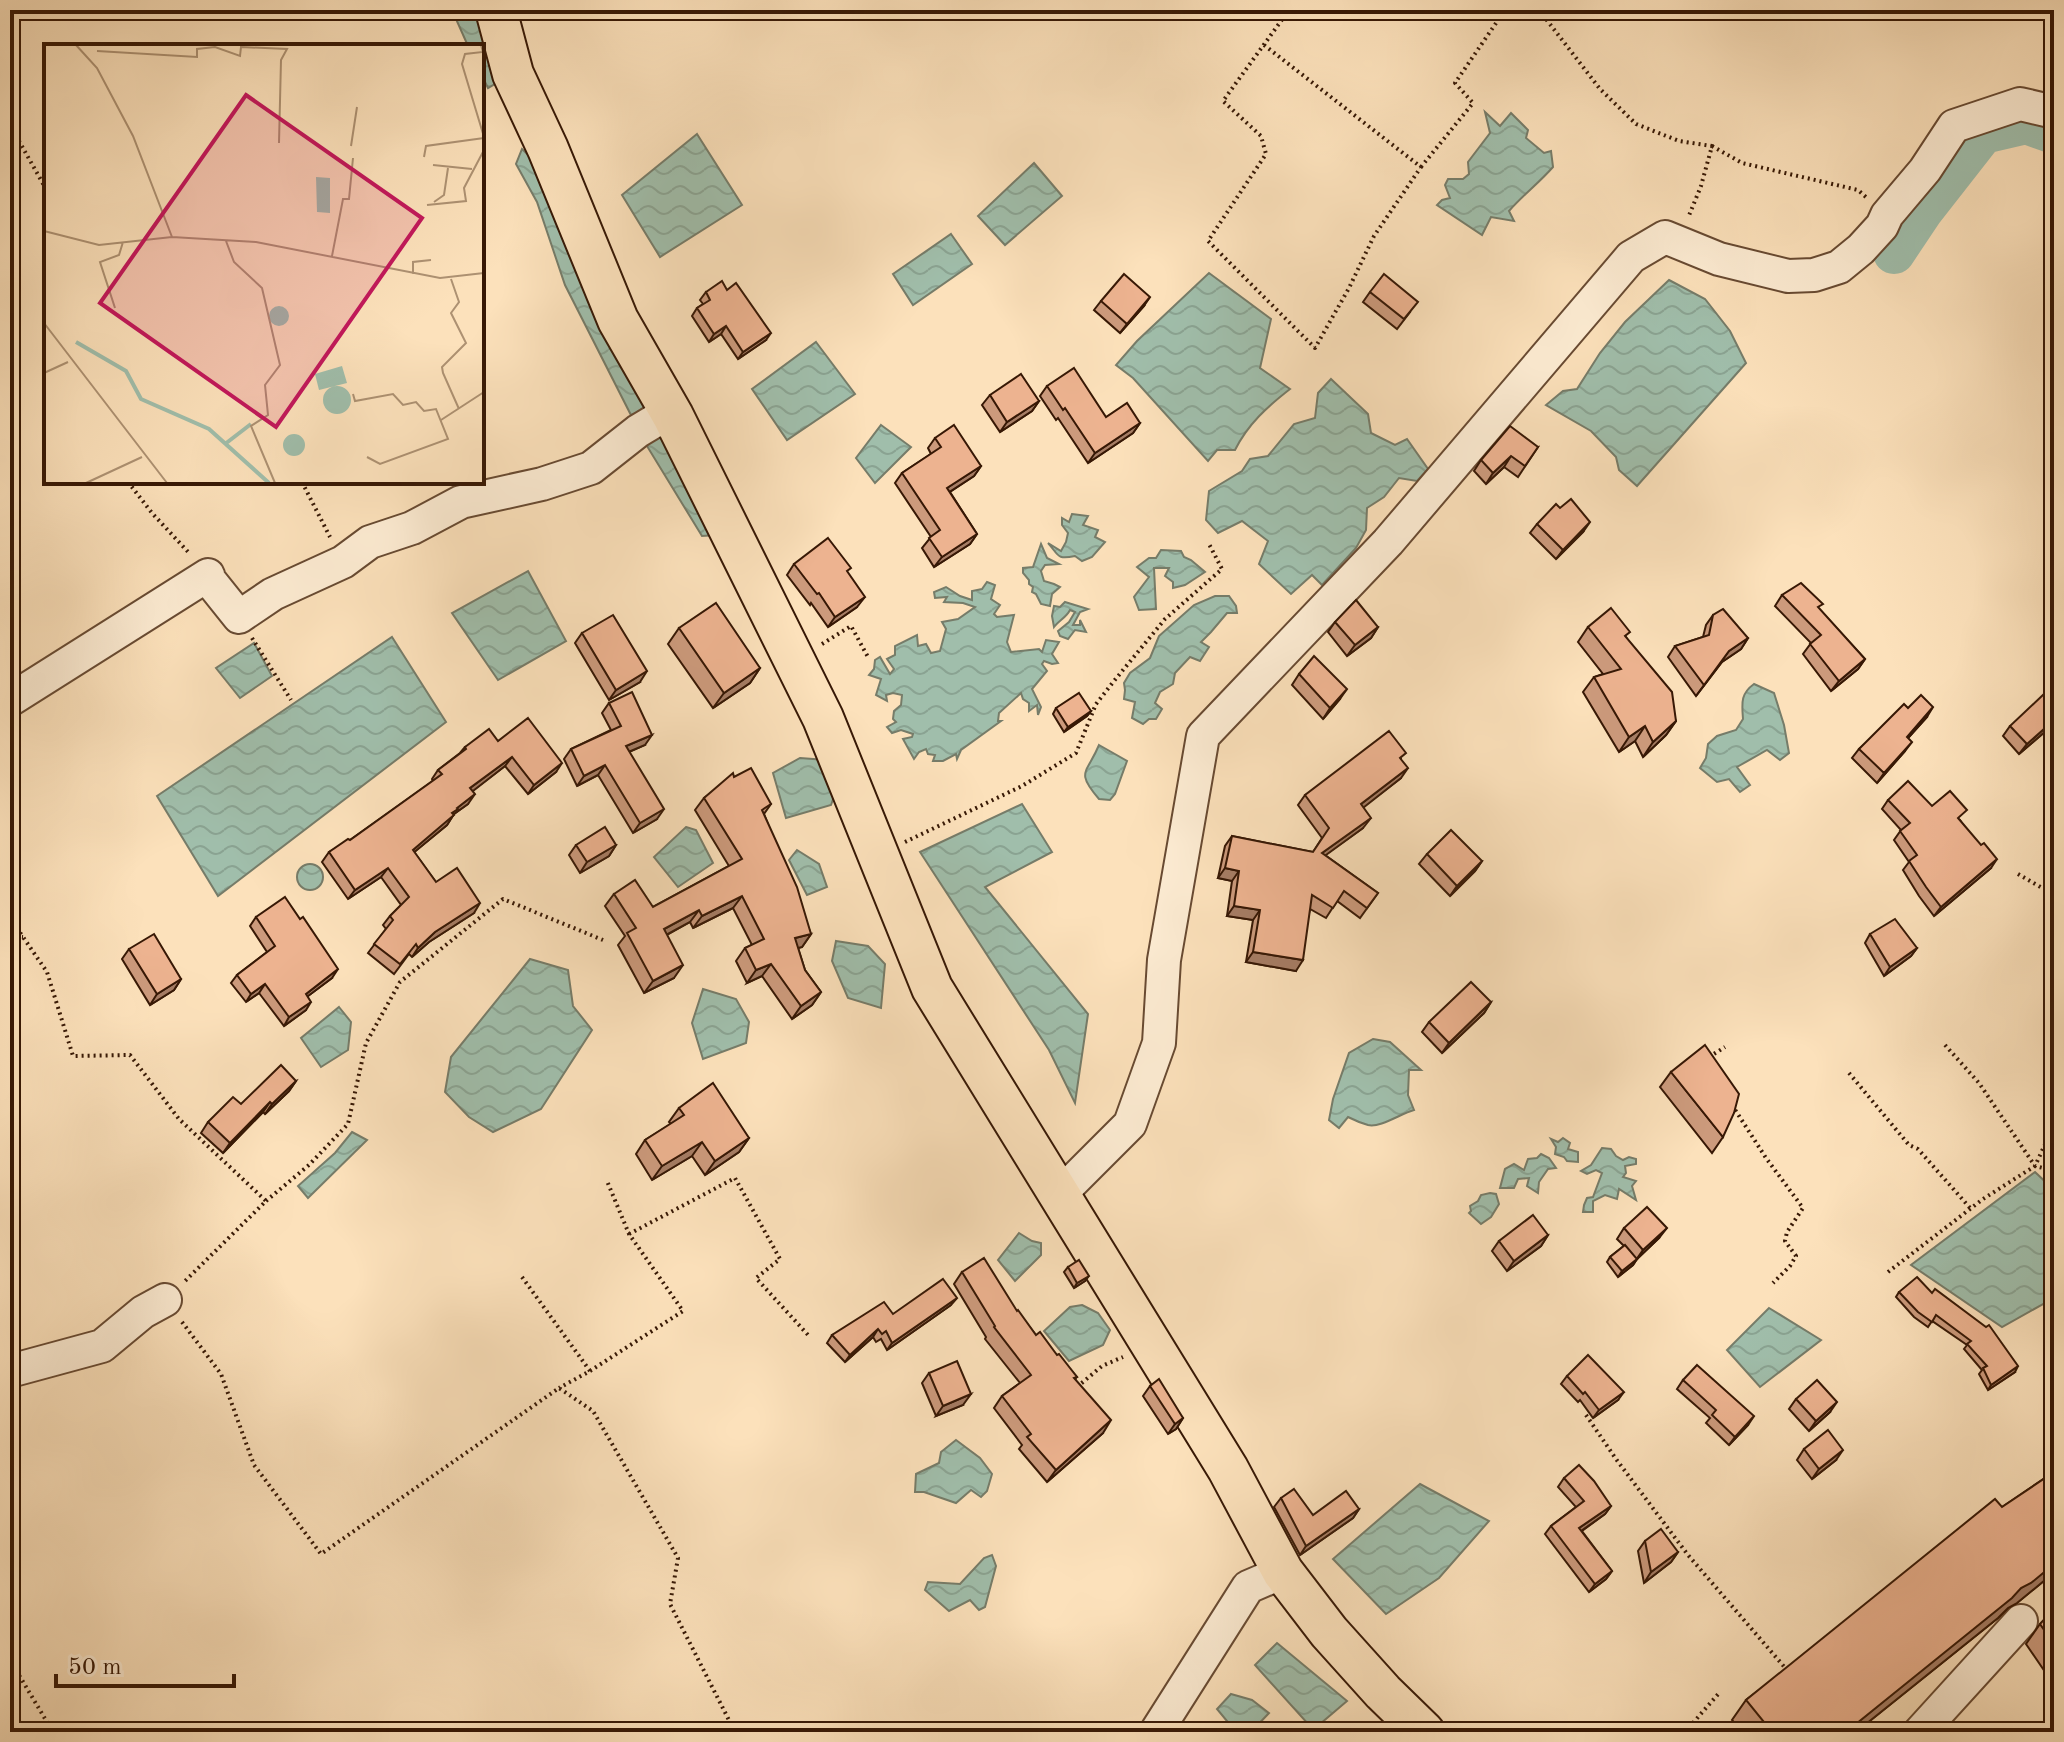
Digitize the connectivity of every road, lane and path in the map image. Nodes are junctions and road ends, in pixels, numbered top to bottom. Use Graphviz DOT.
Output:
graph roads {
  1 [pos="496,10"];
  2 [pos="1289,10"];
  3 [pos="1505,10"];
  4 [pos="1539,10"];
  5 [pos="1264,45"];
  6 [pos="2054,112"];
  7 [pos="10,125"];
  8 [pos="1712,146"];
  9 [pos="1421,167"];
  10 [pos="44,185"];
  11 [pos="1887,215"];
  12 [pos="1681,244"];
  13 [pos="673,416"];
  14 [pos="303,484"];
  15 [pos="1209,544"];
  16 [pos="343,562"];
  17 [pos="816,647"];
  18 [pos="868,657"];
  19 [pos="10,700"];
  20 [pos="904,842"];
  21 [pos="2018,874"];
  22 [pos="2054,895"];
  23 [pos="10,918"];
  24 [pos="10,936"];
  25 [pos="23,937"];
  26 [pos="603,940"];
  27 [pos="1945,1045"];
  28 [pos="1725,1047"];
  29 [pos="1706,1067"];
  30 [pos="1849,1073"];
  31 [pos="1733,1106"];
  32 [pos="2054,1125"];
  33 [pos="2035,1166"];
  34 [pos="2054,1180"];
  35 [pos="607,1181"];
  36 [pos="1060,1194"];
  37 [pos="266,1201"];
  38 [pos="1971,1209"];
  39 [pos="629,1234"];
  40 [pos="1888,1272"];
  41 [pos="522,1277"];
  42 [pos="1773,1283"];
  43 [pos="165,1300"];
  44 [pos="809,1336"];
  45 [pos="10,1371"];
  46 [pos="590,1371"];
  47 [pos="559,1388"];
  48 [pos="1586,1415"];
  49 [pos="1283,1572"];
  50 [pos="2021,1621"];
  51 [pos="10,1660"];
  52 [pos="1789,1671"];
  53 [pos="1720,1692"];
  54 [pos="53,1732"];
  55 [pos="735,1732"];
  56 [pos="1156,1732"];
  57 [pos="1424,1732"];
  58 [pos="1685,1732"];
  59 [pos="1920,1732"];
  1 -- 13 [label="main road"];
  2 -- 5 [label="path"];
  3 -- 9 [label="path"];
  4 -- 8 [label="path"];
  5 -- 9 [label="path"];
  5 -- 9 [label="path"];
  6 -- 11 [label="street"];
  7 -- 10 [label="path"];
  8 -- 11 [label="path"];
  8 -- 12 [label="path"];
  11 -- 12 [label="street"];
  12 -- 36 [label="street"];
  13 -- 16 [label="street"];
  13 -- 36 [label="main road"];
  14 -- 16 [label="path"];
  15 -- 20 [label="path"];
  16 -- 19 [label="street"];
  17 -- 18 [label="path"];
  21 -- 22 [label="path"];
  23 -- 25 [label="path"];
  24 -- 25 [label="path"];
  25 -- 37 [label="path"];
  26 -- 37 [label="path"];
  27 -- 33 [label="path"];
  28 -- 29 [label="path"];
  30 -- 38 [label="path"];
  31 -- 42 [label="path"];
  32 -- 33 [label="path"];
  33 -- 34 [label="path"];
  33 -- 38 [label="path"];
  35 -- 39 [label="path"];
  36 -- 49 [label="main road"];
  37 -- 43 [label="path"];
  38 -- 40 [label="path"];
  39 -- 44 [label="path"];
  39 -- 46 [label="path"];
  41 -- 46 [label="path"];
  43 -- 45 [label="street"];
  43 -- 47 [label="path"];
  46 -- 47 [label="path"];
  47 -- 55 [label="path"];
  48 -- 52 [label="path"];
  49 -- 56 [label="street"];
  49 -- 57 [label="main road"];
  50 -- 59 [label="street"];
  51 -- 54 [label="path"];
  53 -- 58 [label="path"];
}
